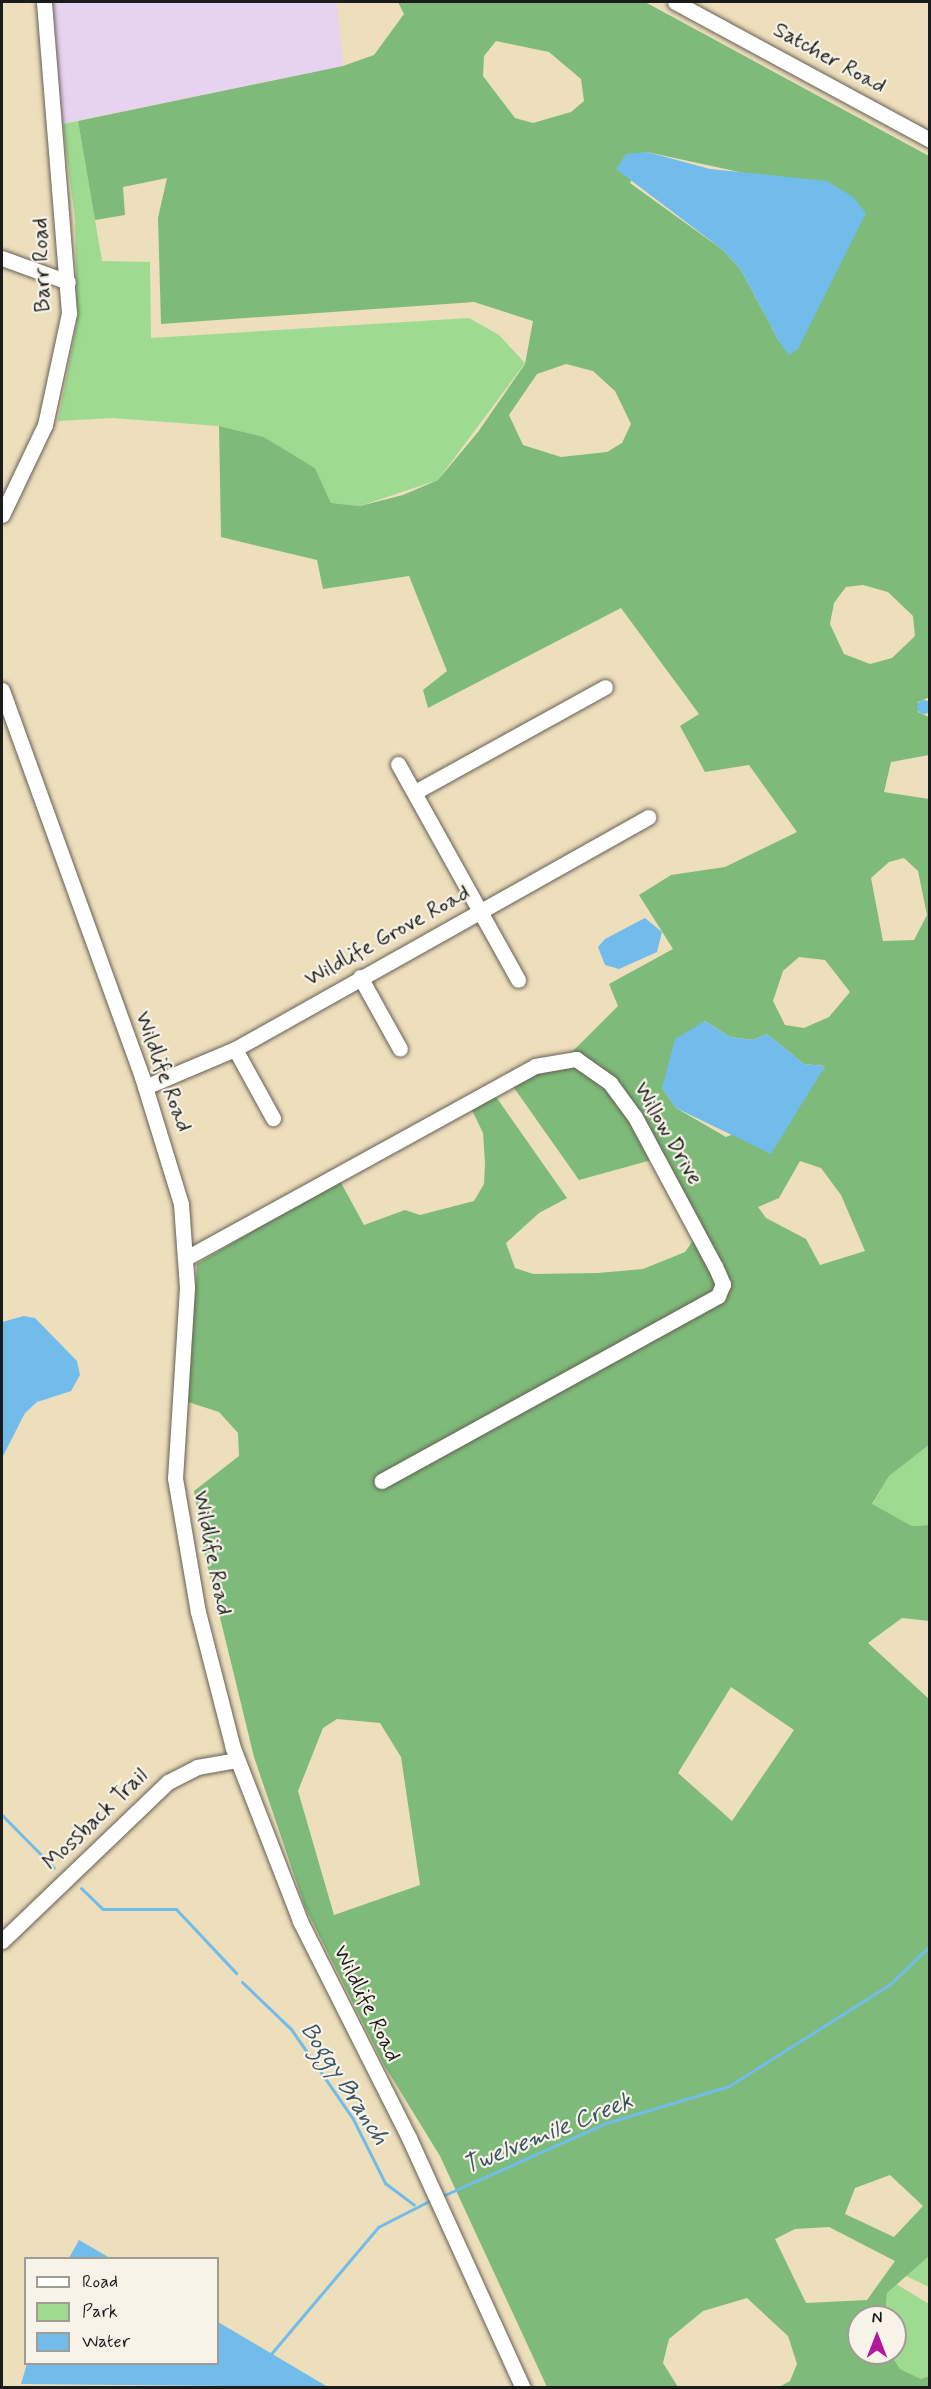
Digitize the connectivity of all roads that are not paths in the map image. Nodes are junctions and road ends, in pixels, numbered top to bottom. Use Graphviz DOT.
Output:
graph roads {
  1 [pos="44,2"];
  2 [pos="675,2"];
  3 [pos="930,140"];
  4 [pos="2,258"];
  5 [pos="68,282"];
  6 [pos="2,515"];
  7 [pos="605,687"];
  8 [pos="2,690"];
  9 [pos="398,764"];
  10 [pos="415,792"];
  11 [pos="648,817"];
  12 [pos="477,912"];
  13 [pos="360,977"];
  14 [pos="518,980"];
  15 [pos="235,1049"];
  16 [pos="400,1049"];
  17 [pos="145,1087"];
  18 [pos="273,1118"];
  19 [pos="186,1258"];
  20 [pos="382,1481"];
  21 [pos="237,1760"];
  22 [pos="2,1941"];
  23 [pos="523,2388"];
  1 -- 5 [label="street, Barr Road"];
  2 -- 3 [label="street, Satcher Road"];
  4 -- 5 [label="street"];
  5 -- 6 [label="street, Barr Road"];
  7 -- 10 [label="street"];
  8 -- 17 [label="street, Wildlife Road"];
  9 -- 10 [label="street"];
  10 -- 12 [label="street"];
  11 -- 12 [label="street, Wildlife Grove Road"];
  12 -- 13 [label="street, Wildlife Grove Road"];
  12 -- 14 [label="street"];
  13 -- 15 [label="street, Wildlife Grove Road"];
  13 -- 16 [label="street"];
  15 -- 17 [label="street, Wildlife Grove Road"];
  15 -- 18 [label="street"];
  17 -- 19 [label="street, Wildlife Road"];
  19 -- 20 [label="street, Willow Drive"];
  19 -- 21 [label="street, Wildlife Road"];
  21 -- 22 [label="street, Mossback Trail"];
  21 -- 23 [label="street, Wildlife Road"];
}
